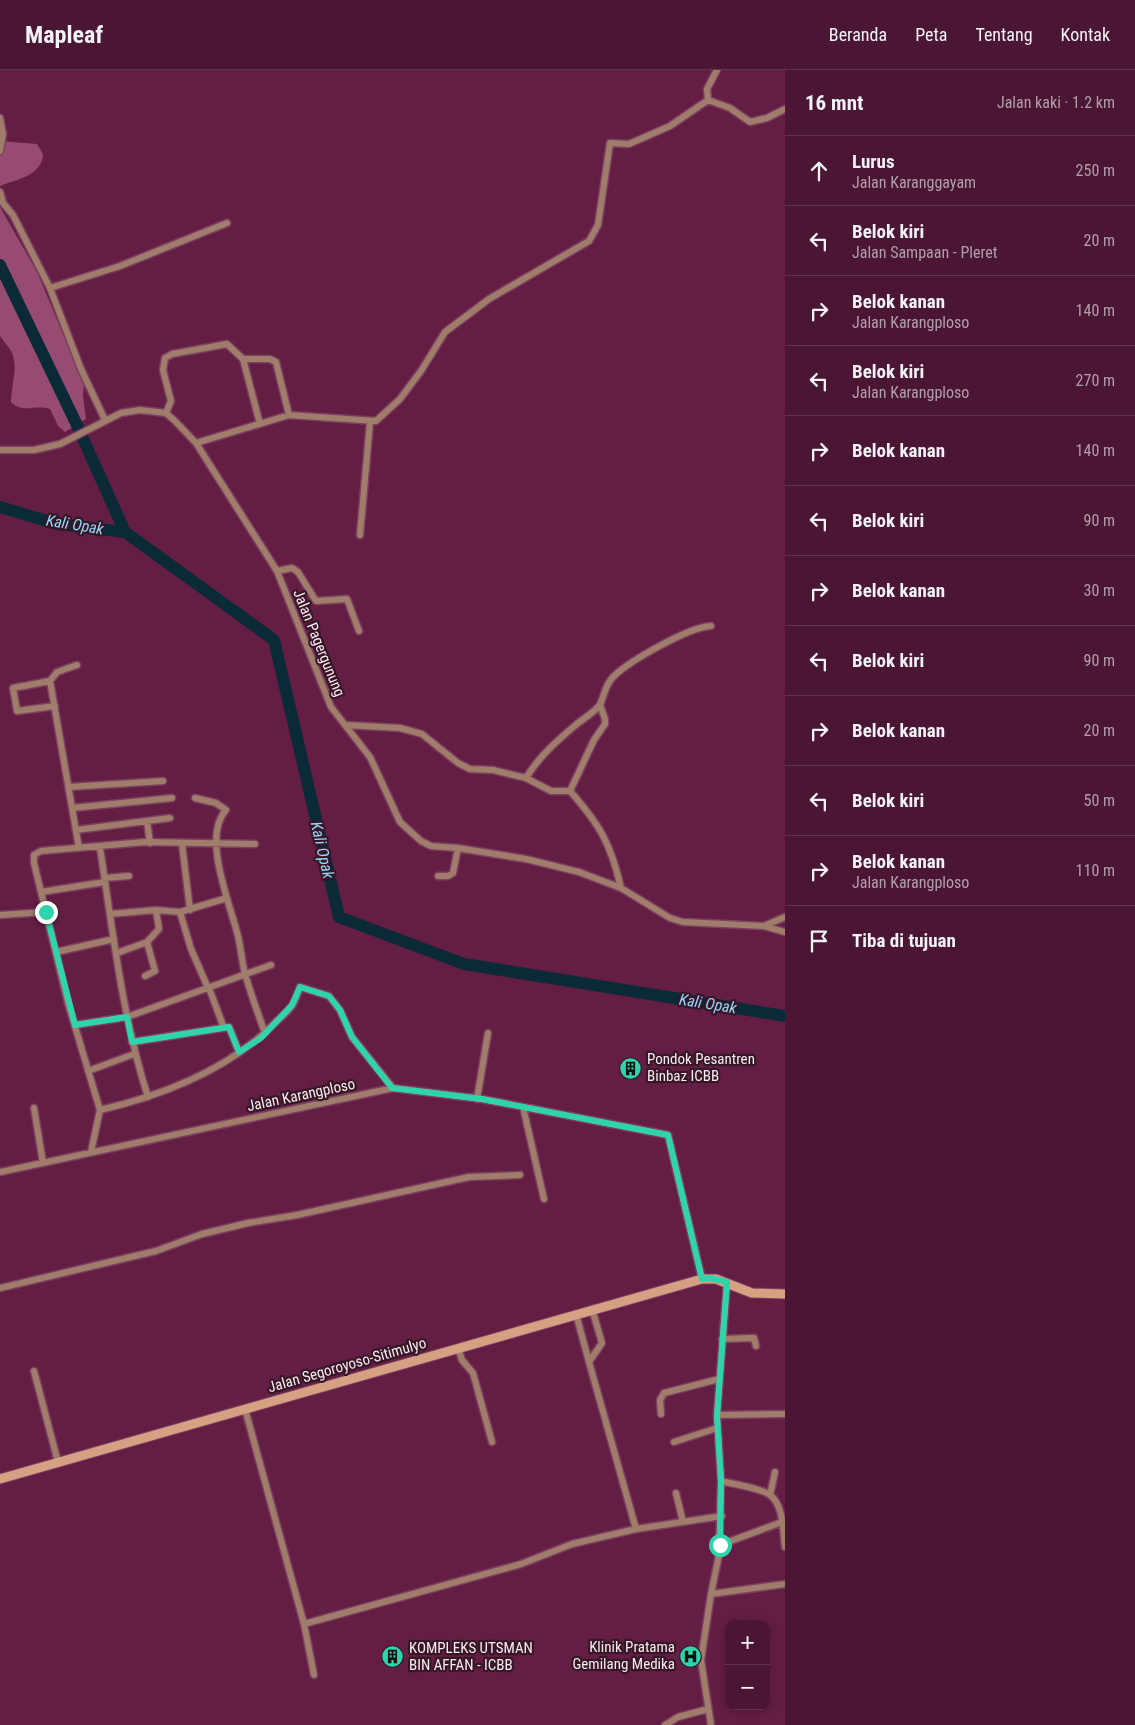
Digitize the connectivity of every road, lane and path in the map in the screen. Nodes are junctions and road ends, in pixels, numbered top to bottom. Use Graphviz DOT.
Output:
graph roads {
  1 [pos="717,70"];
  2 [pos="708,100"];
  3 [pos="785,110"];
  4 [pos="0,118"];
  5 [pos="0,151"];
  6 [pos="0,192"];
  7 [pos="227,223"];
  8 [pos="50,288"];
  9 [pos="243,359"];
  10 [pos="166,413"];
  11 [pos="289,415"];
  12 [pos="106,420"];
  13 [pos="370,422"];
  14 [pos="260,424"];
  15 [pos="196,443"];
  16 [pos="0,450"];
  17 [pos="360,535"];
  18 [pos="277,571"];
  19 [pos="712,626"];
  20 [pos="359,632"];
  21 [pos="77,665"];
  22 [pos="50,681"];
  23 [pos="600,705"];
  24 [pos="55,706"];
  25 [pos="346,725"];
  26 [pos="526,778"];
  27 [pos="163,781"];
  28 [pos="69,788"];
  29 [pos="570,791"];
  30 [pos="172,798"];
  31 [pos="194,798"];
  32 [pos="72,808"];
  33 [pos="170,818"];
  34 [pos="147,821"];
  35 [pos="76,830"];
  36 [pos="150,842"];
  37 [pos="182,844"];
  38 [pos="217,844"];
  39 [pos="255,844"];
  40 [pos="79,848"];
  41 [pos="100,848"];
  42 [pos="458,848"];
  43 [pos="129,876"];
  44 [pos="438,876"];
  45 [pos="105,880"];
  46 [pos="621,888"];
  47 [pos="42,892"];
  48 [pos="227,898"];
  49 [pos="156,910"];
  50 [pos="190,910"];
  51 [pos="46,912"];
  52 [pos="180,912"];
  53 [pos="110,914"];
  54 [pos="0,916"];
  55 [pos="785,916"];
  56 [pos="764,926"];
  57 [pos="785,932"];
  58 [pos="114,940"];
  59 [pos="147,942"];
  60 [pos="56,952"];
  61 [pos="117,953"];
  62 [pos="272,965"];
  63 [pos="245,973"];
  64 [pos="145,976"];
  65 [pos="208,988"];
  66 [pos="127,1017"];
  67 [pos="75,1025"];
  68 [pos="224,1028"];
  69 [pos="265,1033"];
  70 [pos="488,1033"];
  71 [pos="132,1042"];
  72 [pos="239,1052"];
  73 [pos="134,1054"];
  74 [pos="88,1071"];
  75 [pos="392,1088"];
  76 [pos="148,1097"];
  77 [pos="477,1099"];
  78 [pos="523,1106"];
  79 [pos="34,1108"];
  80 [pos="100,1110"];
  81 [pos="91,1152"];
  82 [pos="42,1162"];
  83 [pos="0,1172"];
  84 [pos="520,1175"];
  85 [pos="544,1199"];
  86 [pos="702,1279"];
  87 [pos="727,1282"];
  88 [pos="0,1288"];
  89 [pos="785,1294"];
  90 [pos="592,1309"];
  91 [pos="576,1314"];
  92 [pos="722,1339"];
  93 [pos="756,1346"];
  94 [pos="458,1348"];
  95 [pos="589,1362"];
  96 [pos="34,1371"];
  97 [pos="719,1379"];
  98 [pos="245,1409"];
  99 [pos="661,1414"];
  100 [pos="785,1414"];
  101 [pos="717,1416"];
  102 [pos="717,1428"];
  103 [pos="492,1442"];
  104 [pos="674,1442"];
  105 [pos="58,1462"];
  106 [pos="775,1472"];
  107 [pos="0,1479"];
  108 [pos="721,1481"];
  109 [pos="676,1493"];
  110 [pos="770,1495"];
  111 [pos="722,1516"];
  112 [pos="783,1519"];
  113 [pos="682,1522"];
  114 [pos="636,1530"];
  115 [pos="720,1545"];
  116 [pos="785,1547"];
  117 [pos="785,1584"];
  118 [pos="711,1594"];
  119 [pos="304,1624"];
  120 [pos="314,1675"];
  121 [pos="708,1709"];
  122 [pos="665,1725"];
  123 [pos="711,1725"];
  1 -- 2 [label="street"];
  2 -- 3 [label="street"];
  2 -- 13 [label="street"];
  4 -- 5 [label="street"];
  6 -- 8 [label="street"];
  7 -- 8 [label="street"];
  8 -- 12 [label="street"];
  9 -- 10 [label="street"];
  9 -- 11 [label="street"];
  9 -- 14 [label="street"];
  10 -- 12 [label="street"];
  10 -- 15 [label="street, Jalan Pagergunung"];
  11 -- 13 [label="street"];
  11 -- 14 [label="street"];
  12 -- 16 [label="street"];
  13 -- 17 [label="street"];
  14 -- 15 [label="street"];
  15 -- 18 [label="street, Jalan Pagergunung"];
  18 -- 20 [label="street"];
  18 -- 25 [label="street, Jalan Pagergunung"];
  19 -- 23 [label="street"];
  21 -- 22 [label="street"];
  22 -- 24 [label="street"];
  22 -- 24 [label="street"];
  23 -- 26 [label="street"];
  23 -- 29 [label="street"];
  24 -- 28 [label="street"];
  25 -- 26 [label="street"];
  25 -- 42 [label="street, Jalan Pagergunung"];
  26 -- 29 [label="street"];
  27 -- 28 [label="street"];
  28 -- 32 [label="street"];
  29 -- 46 [label="street"];
  30 -- 32 [label="street"];
  31 -- 38 [label="street"];
  32 -- 35 [label="street"];
  33 -- 34 [label="street"];
  34 -- 35 [label="street"];
  34 -- 36 [label="street"];
  35 -- 40 [label="street"];
  36 -- 37 [label="street"];
  36 -- 41 [label="street"];
  37 -- 38 [label="street"];
  37 -- 50 [label="street"];
  38 -- 39 [label="street"];
  38 -- 48 [label="street"];
  40 -- 41 [label="street"];
  40 -- 47 [label="street"];
  41 -- 45 [label="street"];
  42 -- 44 [label="street"];
  42 -- 46 [label="street, Jalan Pagergunung"];
  43 -- 45 [label="street"];
  45 -- 47 [label="street"];
  45 -- 53 [label="street"];
  46 -- 56 [label="street, Jalan Pagergunung"];
  47 -- 51 [label="street"];
  48 -- 50 [label="street"];
  48 -- 63 [label="street"];
  49 -- 52 [label="street"];
  49 -- 53 [label="street"];
  49 -- 59 [label="street"];
  50 -- 52 [label="street"];
  51 -- 54 [label="street"];
  51 -- 60 [label="street"];
  52 -- 65 [label="street"];
  53 -- 58 [label="street"];
  55 -- 56 [label="street, Jalan Pagergunung"];
  56 -- 57 [label="street"];
  58 -- 60 [label="street"];
  58 -- 61 [label="street"];
  59 -- 61 [label="street"];
  59 -- 64 [label="street"];
  60 -- 67 [label="street"];
  61 -- 66 [label="street"];
  62 -- 63 [label="street"];
  63 -- 65 [label="street"];
  63 -- 69 [label="street"];
  65 -- 66 [label="street"];
  65 -- 68 [label="street"];
  66 -- 67 [label="street"];
  66 -- 71 [label="street"];
  67 -- 74 [label="street"];
  68 -- 71 [label="street"];
  68 -- 72 [label="street"];
  69 -- 72 [label="street"];
  69 -- 75 [label="street"];
  70 -- 77 [label="street"];
  71 -- 73 [label="street"];
  72 -- 76 [label="street"];
  73 -- 74 [label="street"];
  73 -- 76 [label="street"];
  74 -- 80 [label="street"];
  75 -- 77 [label="street, Jalan Karangploso"];
  75 -- 81 [label="street, Jalan Karangploso"];
  76 -- 80 [label="street"];
  77 -- 78 [label="street, Jalan Karangploso"];
  78 -- 85 [label="street"];
  78 -- 86 [label="street, Jalan Karangploso"];
  79 -- 82 [label="street"];
  80 -- 81 [label="street"];
  81 -- 82 [label="street, Jalan Karangploso"];
  82 -- 83 [label="street, Jalan Karangploso"];
  84 -- 88 [label="street"];
  86 -- 87 [label="main road"];
  86 -- 90 [label="main road, Jalan Segoroyoso-Sitimulyo"];
  87 -- 89 [label="main road"];
  87 -- 92 [label="street"];
  90 -- 91 [label="main road, Jalan Segoroyoso-Sitimulyo"];
  90 -- 95 [label="street"];
  91 -- 94 [label="main road, Jalan Segoroyoso-Sitimulyo"];
  91 -- 95 [label="street"];
  92 -- 93 [label="street"];
  92 -- 97 [label="street"];
  94 -- 98 [label="main road, Jalan Segoroyoso-Sitimulyo"];
  94 -- 103 [label="street"];
  95 -- 114 [label="street"];
  96 -- 105 [label="street"];
  97 -- 99 [label="street"];
  97 -- 101 [label="street"];
  98 -- 105 [label="main road, Jalan Segoroyoso-Sitimulyo"];
  98 -- 119 [label="street"];
  100 -- 101 [label="street"];
  101 -- 102 [label="street"];
  102 -- 104 [label="street"];
  102 -- 108 [label="street"];
  105 -- 107 [label="main road, Jalan Segoroyoso-Sitimulyo"];
  106 -- 110 [label="street"];
  108 -- 110 [label="street"];
  108 -- 111 [label="street"];
  109 -- 113 [label="street"];
  110 -- 112 [label="street"];
  111 -- 113 [label="street"];
  111 -- 115 [label="street"];
  112 -- 115 [label="street"];
  112 -- 116 [label="street"];
  113 -- 114 [label="street"];
  114 -- 119 [label="street"];
  115 -- 118 [label="street"];
  117 -- 118 [label="street"];
  118 -- 121 [label="street"];
  119 -- 120 [label="street"];
  121 -- 122 [label="street"];
  121 -- 123 [label="street"];
}
